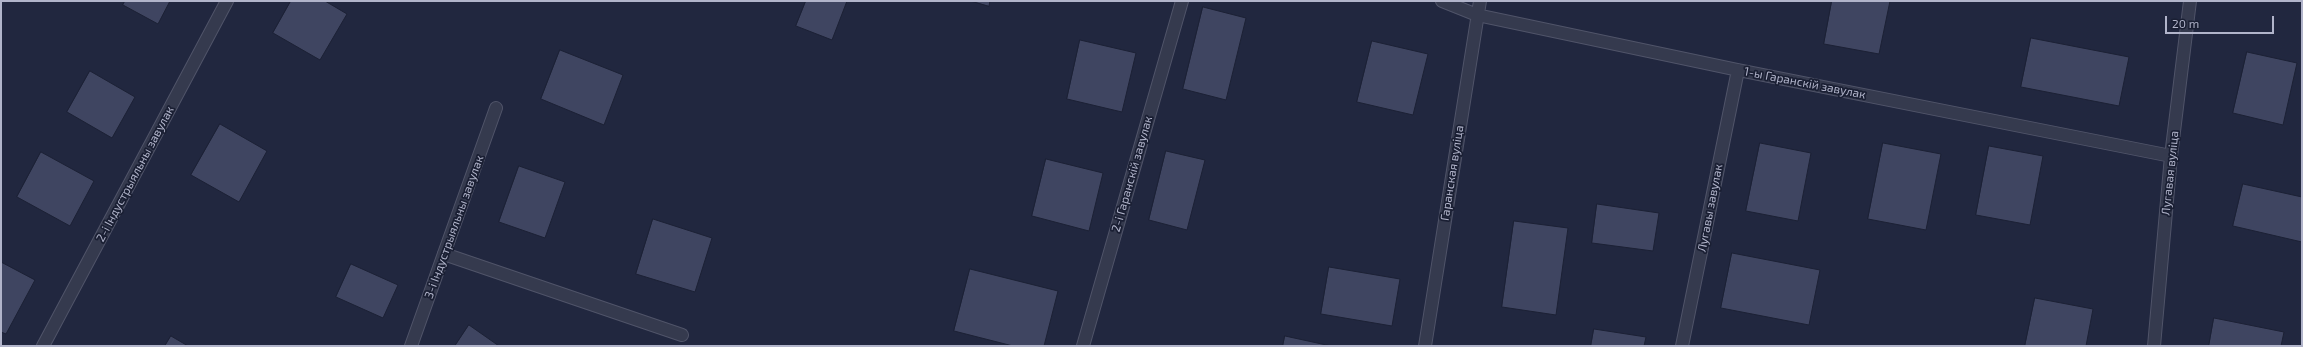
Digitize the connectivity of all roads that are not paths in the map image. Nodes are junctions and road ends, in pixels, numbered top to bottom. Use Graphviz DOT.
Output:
graph roads {
  1 [pos="227,1"];
  2 [pos="1182,1"];
  3 [pos="1442,1"];
  4 [pos="1480,1"];
  5 [pos="2190,1"];
  6 [pos="1477,15"];
  7 [pos="1738,70"];
  8 [pos="496,108"];
  9 [pos="2171,156"];
  10 [pos="444,254"];
  11 [pos="682,335"];
  12 [pos="43,346"];
  13 [pos="411,346"];
  14 [pos="1083,346"];
  15 [pos="1425,346"];
  16 [pos="1682,346"];
  17 [pos="2154,346"];
  1 -- 12 [label="street, 2-і Індустрыяльны завулак"];
  2 -- 14 [label="street, 2-і Гаранскій завулак"];
  3 -- 6 [label="street, 1-ы Гаранскій завулак"];
  4 -- 6 [label="street, Гаранская вуліца"];
  5 -- 9 [label="street, Лугавая вуліца"];
  6 -- 7 [label="street, 1-ы Гаранскій завулак"];
  6 -- 15 [label="street, Гаранская вуліца"];
  7 -- 9 [label="street, 1-ы Гаранскій завулак"];
  7 -- 16 [label="street, Лугавы завулак"];
  8 -- 10 [label="street, 3-і Індустрыяльны завулак"];
  9 -- 17 [label="street, Лугавая вуліца"];
  10 -- 11 [label="street"];
  10 -- 13 [label="street, 3-і Індустрыяльны завулак"];
}
